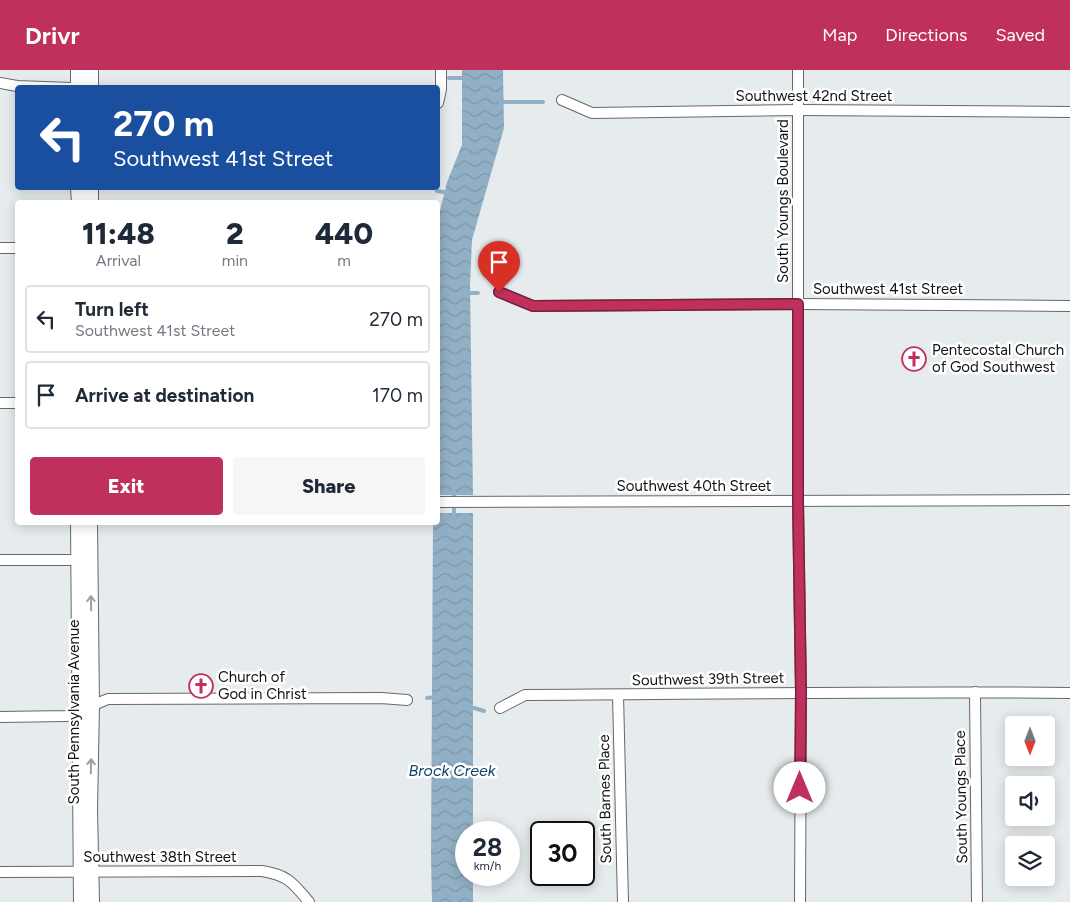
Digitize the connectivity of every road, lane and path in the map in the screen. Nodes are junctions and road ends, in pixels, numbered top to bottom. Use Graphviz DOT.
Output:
graph roads {
  1 [pos="78,70"];
  2 [pos="91,70"];
  3 [pos="441,70"];
  4 [pos="798,70"];
  5 [pos="0,83"];
  6 [pos="78,85"];
  7 [pos="91,85"];
  8 [pos="15,86"];
  9 [pos="440,94"];
  10 [pos="562,100"];
  11 [pos="798,110"];
  12 [pos="1070,112"];
  13 [pos="0,248"];
  14 [pos="15,248"];
  15 [pos="499,292"];
  16 [pos="798,304"];
  17 [pos="1070,306"];
  18 [pos="0,403"];
  19 [pos="15,403"];
  20 [pos="1070,500"];
  21 [pos="798,501"];
  22 [pos="440,502"];
  23 [pos="78,525"];
  24 [pos="90,525"];
  25 [pos="0,560"];
  26 [pos="84,560"];
  27 [pos="801,692"];
  28 [pos="974,692"];
  29 [pos="1070,693"];
  30 [pos="618,695"];
  31 [pos="407,700"];
  32 [pos="86,708"];
  33 [pos="500,708"];
  34 [pos="0,717"];
  35 [pos="0,872"];
  36 [pos="86,872"];
  37 [pos="81,902"];
  38 [pos="92,902"];
  39 [pos="309,902"];
  40 [pos="622,902"];
  41 [pos="800,902"];
  42 [pos="977,902"];
  1 -- 6 [label="main road"];
  2 -- 7 [label="main road"];
  3 -- 9 [label="street"];
  4 -- 11 [label="street, South Youngs Boulevard"];
  5 -- 8 [label="street"];
  10 -- 11 [label="street, Southwest 42nd Street"];
  11 -- 12 [label="street, Southwest 42nd Street"];
  11 -- 16 [label="street, South Youngs Boulevard"];
  13 -- 14 [label="street"];
  15 -- 16 [label="street, Southwest 41st Street"];
  16 -- 17 [label="street, Southwest 41st Street"];
  16 -- 21 [label="street, South Youngs Boulevard"];
  18 -- 19 [label="street"];
  20 -- 21 [label="street, Southwest 40th Street"];
  21 -- 22 [label="street, Southwest 40th Street"];
  21 -- 27 [label="street, South Youngs Boulevard"];
  23 -- 26 [label="main road, South Pennsylvania Avenue"];
  24 -- 26 [label="main road, South Pennsylvania Avenue"];
  25 -- 26 [label="street"];
  26 -- 32 [label="main road, South Pennsylvania Avenue"];
  27 -- 28 [label="street, Southwest 39th Street"];
  27 -- 30 [label="street, Southwest 39th Street"];
  27 -- 41 [label="street, South Youngs Boulevard"];
  28 -- 29 [label="street, Southwest 39th Street"];
  28 -- 42 [label="street, South Youngs Place"];
  30 -- 33 [label="street, Southwest 39th Street"];
  30 -- 40 [label="street, South Barnes Place"];
  31 -- 32 [label="street"];
  32 -- 34 [label="street"];
  32 -- 36 [label="main road, South Pennsylvania Avenue"];
  35 -- 36 [label="street, Southwest 38th Street"];
  36 -- 37 [label="main road, South Pennsylvania Avenue"];
  36 -- 38 [label="main road, South Pennsylvania Avenue"];
  36 -- 39 [label="street, Southwest 38th Street"];
}
